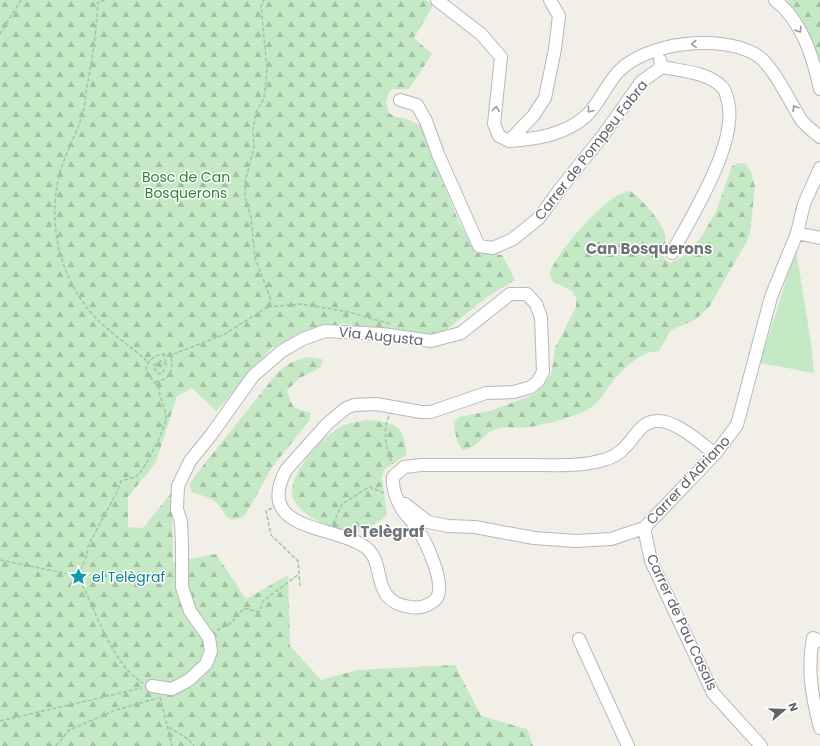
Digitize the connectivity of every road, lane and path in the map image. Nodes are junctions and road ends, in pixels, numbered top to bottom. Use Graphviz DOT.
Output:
graph roads {
  1 [pos="20,0"];
  2 [pos="105,0"];
  3 [pos="264,0"];
  4 [pos="438,0"];
  5 [pos="775,0"];
  6 [pos="550,1"];
  7 [pos="0,34"];
  8 [pos="657,51"];
  9 [pos="662,67"];
  10 [pos="820,89"];
  11 [pos="400,100"];
  12 [pos="820,137"];
  13 [pos="509,141"];
  14 [pos="820,168"];
  15 [pos="797,233"];
  16 [pos="820,238"];
  17 [pos="672,253"];
  18 [pos="268,307"];
  19 [pos="392,325"];
  20 [pos="163,353"];
  21 [pos="171,356"];
  22 [pos="148,362"];
  23 [pos="163,369"];
  24 [pos="154,382"];
  25 [pos="393,407"];
  26 [pos="715,454"];
  27 [pos="398,473"];
  28 [pos="397,498"];
  29 [pos="281,505"];
  30 [pos="644,528"];
  31 [pos="330,533"];
  32 [pos="0,560"];
  33 [pos="299,574"];
  34 [pos="78,576"];
  35 [pos="300,586"];
  36 [pos="209,638"];
  37 [pos="579,639"];
  38 [pos="816,639"];
  39 [pos="152,686"];
  40 [pos="160,697"];
  41 [pos="0,720"];
  42 [pos="169,727"];
  43 [pos="820,728"];
  44 [pos="56,746"];
  45 [pos="172,746"];
  46 [pos="194,746"];
  47 [pos="628,746"];
  48 [pos="762,746"];
  1 -- 7 [label="path"];
  2 -- 22 [label="path"];
  3 -- 18 [label="path"];
  13 -- 4 [label="street, one-way"];
  5 -- 10 [label="street, one-way"];
  6 -- 13 [label="street"];
  8 -- 9 [label="street"];
  12 -- 8 [label="street, one-way"];
  8 -- 13 [label="street, one-way"];
  9 -- 11 [label="street, Carrer de Pompeu Fabra"];
  9 -- 17 [label="street"];
  14 -- 15 [label="street, Carrer d'Adriano"];
  15 -- 16 [label="street"];
  15 -- 26 [label="street, Carrer d'Adriano"];
  18 -- 19 [label="path"];
  18 -- 21 [label="path"];
  20 -- 21 [label="path"];
  20 -- 22 [label="path"];
  20 -- 23 [label="path"];
  21 -- 24 [label="path"];
  22 -- 24 [label="path"];
  24 -- 34 [label="path"];
  25 -- 27 [label="path"];
  25 -- 29 [label="street, Via Augusta"];
  25 -- 36 [label="street, Via Augusta"];
  26 -- 27 [label="street"];
  26 -- 30 [label="street, Carrer d'Adriano"];
  27 -- 28 [label="street"];
  28 -- 30 [label="street, Carrer d'Adriano"];
  28 -- 31 [label="path"];
  28 -- 31 [label="street"];
  29 -- 31 [label="street"];
  29 -- 33 [label="path"];
  30 -- 48 [label="street, Carrer de Pau Casals"];
  32 -- 34 [label="path"];
  33 -- 35 [label="path"];
  33 -- 36 [label="path"];
  34 -- 39 [label="path"];
  36 -- 39 [label="street"];
  37 -- 47 [label="street"];
  38 -- 43 [label="street"];
  39 -- 40 [label="path"];
  39 -- 41 [label="path"];
  40 -- 42 [label="path"];
  40 -- 44 [label="path"];
  42 -- 45 [label="path"];
  42 -- 46 [label="path"];
}
